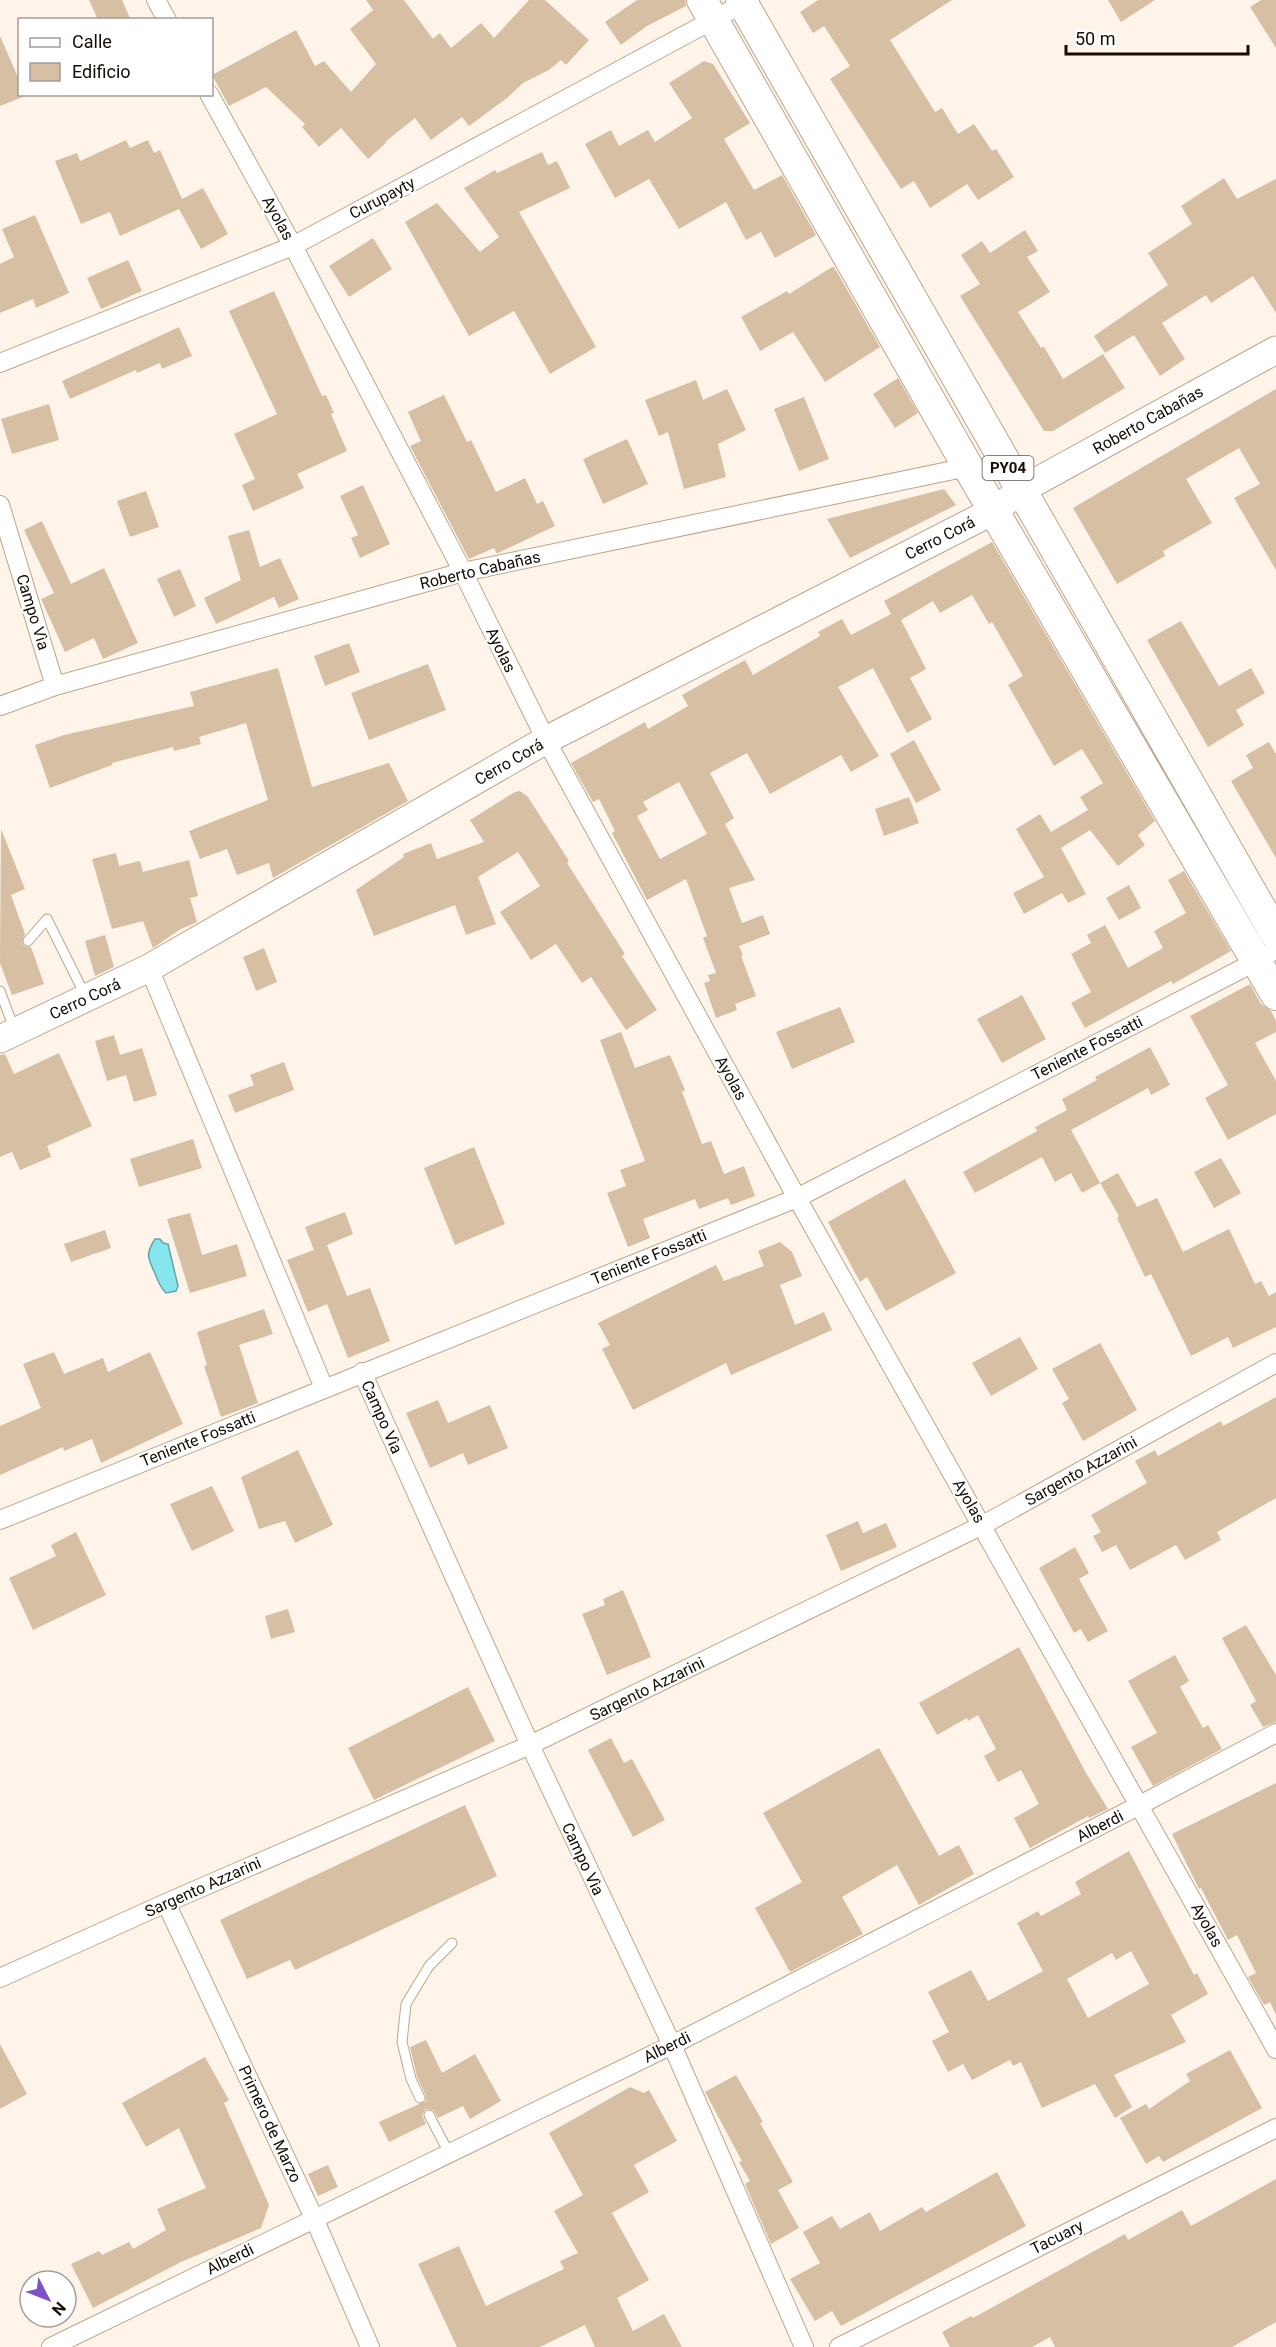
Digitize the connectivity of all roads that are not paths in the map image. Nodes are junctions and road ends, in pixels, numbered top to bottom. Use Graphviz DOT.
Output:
graph roads {
  1 [pos="156,0"];
  2 [pos="744,1"];
  3 [pos="708,10"];
  4 [pos="166,18"];
  5 [pos="210,96"];
  6 [pos="293,246"];
  7 [pos="1276,350"];
  8 [pos="0,363"];
  9 [pos="968,467"];
  10 [pos="1021,490"];
  11 [pos="0,505"];
  12 [pos="995,510"];
  13 [pos="463,572"];
  14 [pos="55,686"];
  15 [pos="0,706"];
  16 [pos="546,740"];
  17 [pos="1276,934"];
  18 [pos="28,941"];
  19 [pos="1266,955"];
  20 [pos="149,968"];
  21 [pos="0,991"];
  22 [pos="1276,994"];
  23 [pos="86,998"];
  24 [pos="7,1035"];
  25 [pos="797,1198"];
  26 [pos="1276,1364"];
  27 [pos="362,1372"];
  28 [pos="324,1388"];
  29 [pos="0,1520"];
  30 [pos="983,1525"];
  31 [pos="1276,1733"];
  32 [pos="530,1745"];
  33 [pos="1140,1805"];
  34 [pos="166,1902"];
  35 [pos="452,1943"];
  36 [pos="0,1978"];
  37 [pos="672,2045"];
  38 [pos="1276,2049"];
  39 [pos="420,2098"];
  40 [pos="429,2115"];
  41 [pos="1276,2128"];
  42 [pos="449,2153"];
  43 [pos="314,2218"];
  44 [pos="51,2347"];
  45 [pos="370,2347"];
  46 [pos="804,2347"];
  47 [pos="838,2347"];
  1 -- 4 [label="street"];
  2 -- 3 [label="street, Curupayty"];
  2 -- 10 [label="main road, PY04"];
  3 -- 6 [label="street, Curupayty"];
  3 -- 9 [label="main road, PY04"];
  5 -- 6 [label="street, Ayolas"];
  6 -- 8 [label="street, Curupayty"];
  6 -- 13 [label="street, Ayolas"];
  7 -- 10 [label="street, Roberto Cabañas"];
  9 -- 12 [label="main road, PY04"];
  9 -- 13 [label="street, Roberto Cabañas"];
  10 -- 12 [label="street, Cerro Corá"];
  10 -- 17 [label="main road, PY04"];
  11 -- 14 [label="street, Campo Vìa"];
  12 -- 16 [label="street, Cerro Corá"];
  12 -- 19 [label="main road, PY04"];
  13 -- 14 [label="street, Roberto Cabañas"];
  13 -- 16 [label="street, Ayolas"];
  14 -- 15 [label="street, Roberto Cabañas"];
  16 -- 20 [label="street, Cerro Corá"];
  16 -- 25 [label="street, Ayolas"];
  18 -- 23 [label="lane"];
  19 -- 22 [label="main road, PY04"];
  19 -- 25 [label="street, Teniente Fossatti"];
  20 -- 23 [label="street, Cerro Corá"];
  20 -- 28 [label="street"];
  21 -- 24 [label="lane"];
  23 -- 24 [label="street, Cerro Corá"];
  25 -- 27 [label="street, Teniente Fossatti"];
  25 -- 30 [label="street, Ayolas"];
  26 -- 30 [label="street, Sargento Azzarini"];
  27 -- 28 [label="street, Teniente Fossatti"];
  27 -- 32 [label="street, Campo Vìa"];
  28 -- 29 [label="street, Teniente Fossatti"];
  30 -- 32 [label="street, Sargento Azzarini"];
  30 -- 33 [label="street, Ayolas"];
  31 -- 33 [label="street, Alberdi"];
  32 -- 34 [label="street, Sargento Azzarini"];
  32 -- 37 [label="street, Campo Vìa"];
  33 -- 37 [label="street, Alberdi"];
  33 -- 38 [label="street, Ayolas"];
  34 -- 36 [label="street, Sargento Azzarini"];
  34 -- 43 [label="street, Primero de Marzo"];
  35 -- 39 [label="lane"];
  37 -- 42 [label="street, Alberdi"];
  37 -- 46 [label="street, Campo Vìa"];
  40 -- 42 [label="lane"];
  41 -- 47 [label="street, Tacuary"];
  42 -- 43 [label="street, Alberdi"];
  43 -- 44 [label="street, Alberdi"];
  43 -- 45 [label="street, Primero de Marzo"];
}
